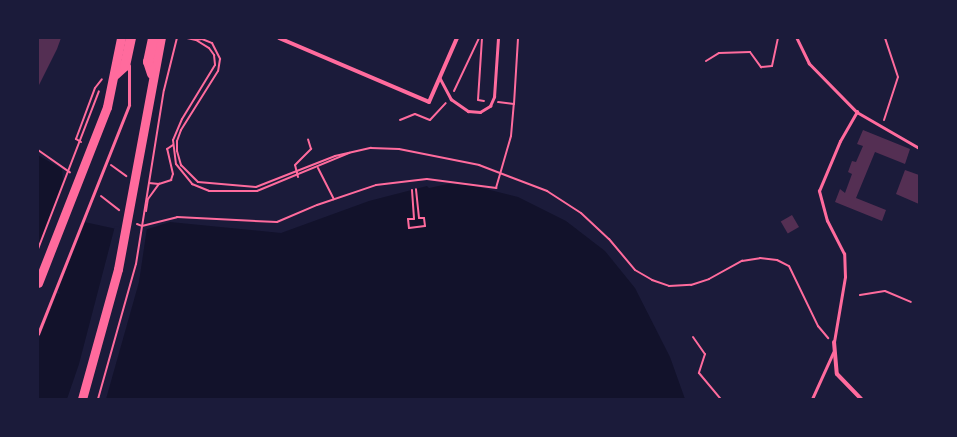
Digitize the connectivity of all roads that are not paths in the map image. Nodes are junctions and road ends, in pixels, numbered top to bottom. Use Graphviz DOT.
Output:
graph roads {
  1 [pos="121,38"];
  2 [pos="131,38"];
  3 [pos="153,38"];
  4 [pos="161,38"];
  5 [pos="279,38"];
  6 [pos="457,38"];
  7 [pos="498,38"];
  8 [pos="797,38"];
  9 [pos="128,54"];
  10 [pos="152,74"];
  11 [pos="115,77"];
  12 [pos="440,78"];
  13 [pos="858,112"];
  14 [pos="919,148"];
  15 [pos="38,283"];
  16 [pos="38,334"];
  17 [pos="834,342"];
  18 [pos="833,353"];
  19 [pos="82,399"];
  20 [pos="812,399"];
  21 [pos="861,399"];
  1 -- 11 [label="highway"];
  2 -- 9 [label="highway"];
  3 -- 10 [label="highway"];
  4 -- 10 [label="highway"];
  5 -- 12 [label="street"];
  6 -- 12 [label="street"];
  7 -- 12 [label="lane"];
  8 -- 13 [label="lane"];
  9 -- 11 [label="highway"];
  9 -- 16 [label="lane"];
  10 -- 19 [label="highway"];
  11 -- 15 [label="highway"];
  13 -- 14 [label="lane"];
  13 -- 17 [label="lane"];
  17 -- 18 [label="street"];
  18 -- 20 [label="lane"];
  18 -- 21 [label="street"];
}
